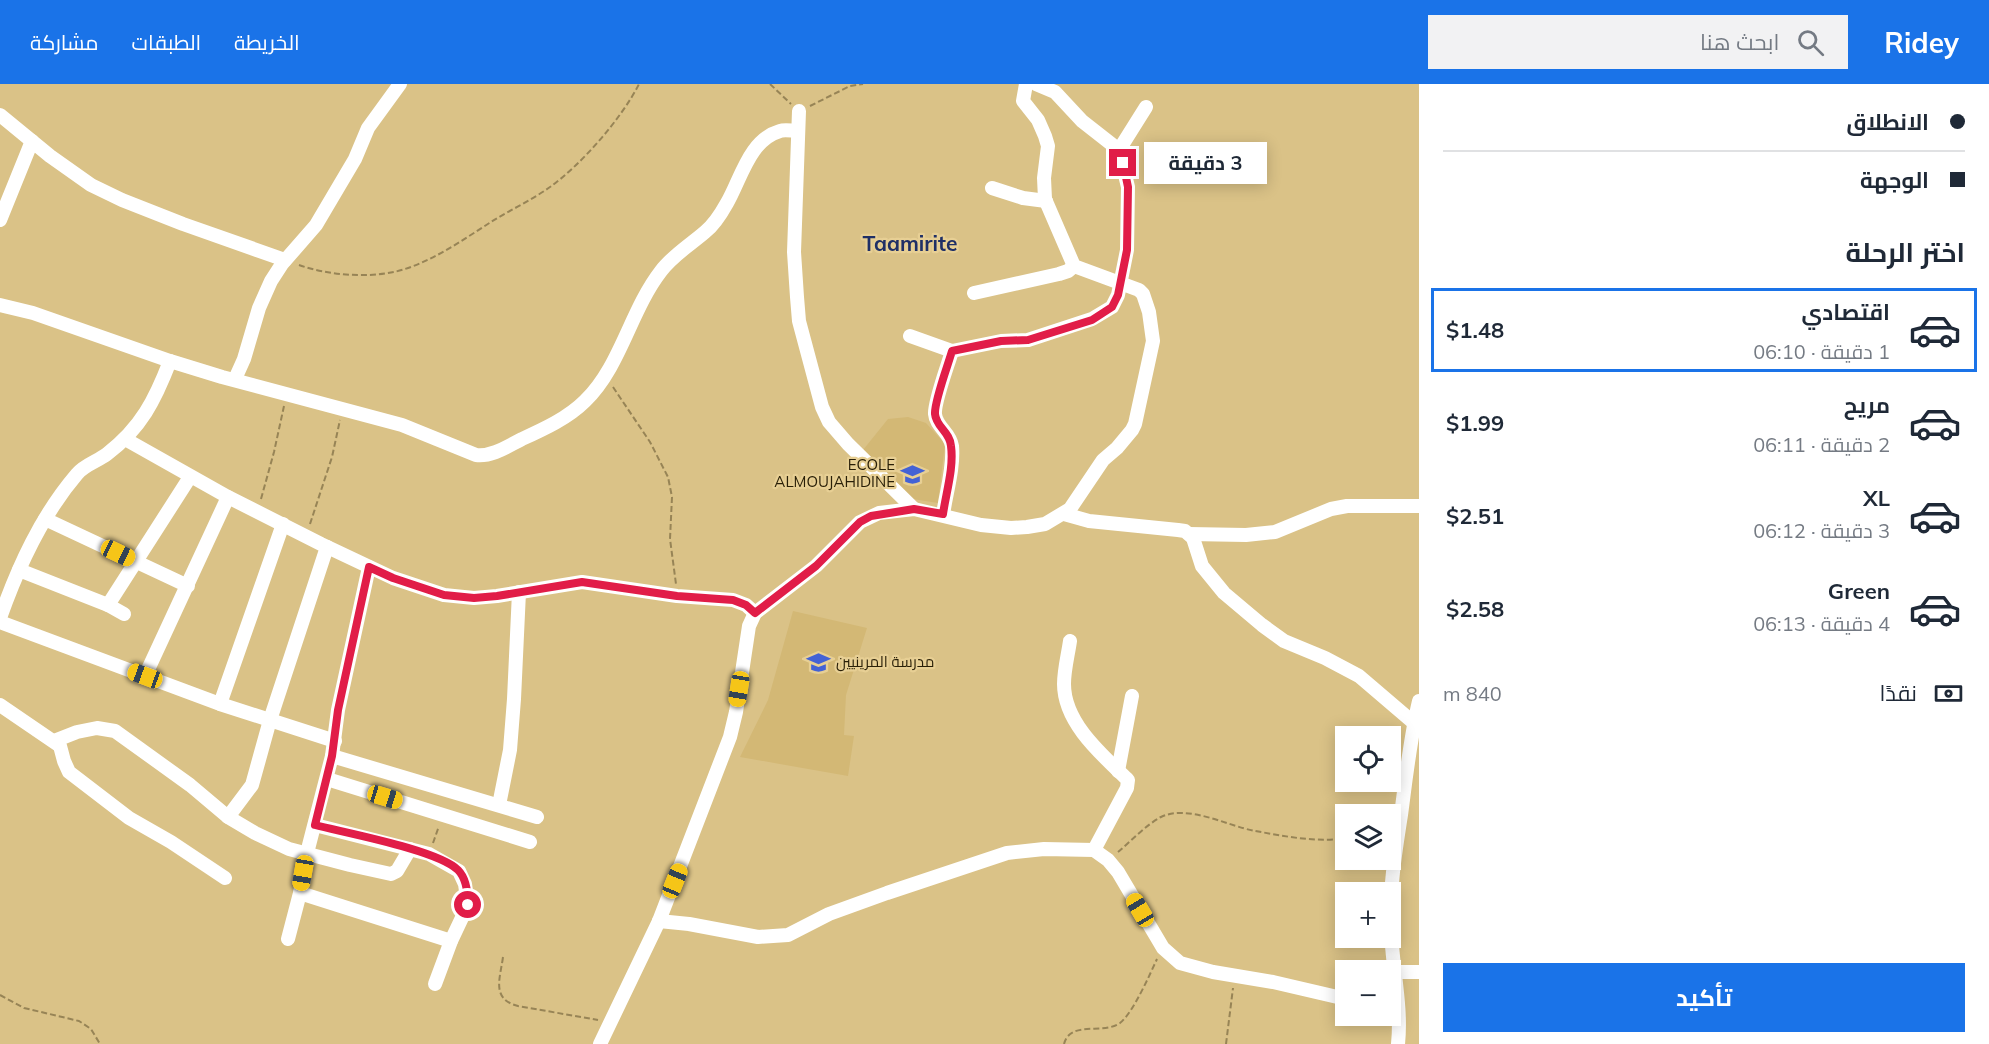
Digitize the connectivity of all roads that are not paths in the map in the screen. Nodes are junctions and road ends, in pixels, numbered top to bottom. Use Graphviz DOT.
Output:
graph roads {
  1 [pos="399,84"];
  2 [pos="1026,84"];
  3 [pos="1036,84"];
  4 [pos="1146,107"];
  5 [pos="799,111"];
  6 [pos="0,115"];
  7 [pos="798,131"];
  8 [pos="32,141"];
  9 [pos="1119,150"];
  10 [pos="992,188"];
  11 [pos="1046,201"];
  12 [pos="0,220"];
  13 [pos="285,260"];
  14 [pos="1074,266"];
  15 [pos="1120,284"];
  16 [pos="974,293"];
  17 [pos="0,305"];
  18 [pos="910,336"];
  19 [pos="952,351"];
  20 [pos="170,361"];
  21 [pos="234,380"];
  22 [pos="124,439"];
  23 [pos="190,477"];
  24 [pos="228,497"];
  25 [pos="1419,506"];
  26 [pos="914,509"];
  27 [pos="943,514"];
  28 [pos="1064,514"];
  29 [pos="45,519"];
  30 [pos="283,524"];
  31 [pos="1189,534"];
  32 [pos="327,547"];
  33 [pos="136,561"];
  34 [pos="369,567"];
  35 [pos="19,570"];
  36 [pos="188,586"];
  37 [pos="519,592"];
  38 [pos="108,605"];
  39 [pos="755,613"];
  40 [pos="123,614"];
  41 [pos="0,620"];
  42 [pos="1070,641"];
  43 [pos="145,676"];
  44 [pos="1132,696"];
  45 [pos="1419,701"];
  46 [pos="220,704"];
  47 [pos="0,705"];
  48 [pos="270,720"];
  49 [pos="1414,723"];
  50 [pos="54,741"];
  51 [pos="335,741"];
  52 [pos="332,756"];
  53 [pos="1118,771"];
  54 [pos="327,779"];
  55 [pos="499,805"];
  56 [pos="228,816"];
  57 [pos="537,817"];
  58 [pos="315,825"];
  59 [pos="530,842"];
  60 [pos="410,849"];
  61 [pos="1094,850"];
  62 [pos="307,854"];
  63 [pos="225,878"];
  64 [pos="300,893"];
  65 [pos="659,921"];
  66 [pos="288,939"];
  67 [pos="451,941"];
  68 [pos="1393,960"];
  69 [pos="1401,972"];
  70 [pos="1419,972"];
  71 [pos="435,984"];
  72 [pos="1335,996"];
  73 [pos="1396,1026"];
  74 [pos="600,1044"];
  75 [pos="1398,1044"];
  1 -- 13 [label="street"];
  2 -- 11 [label="street"];
  3 -- 9 [label="street"];
  4 -- 9 [label="street"];
  5 -- 7 [label="street"];
  6 -- 8 [label="street"];
  7 -- 21 [label="street"];
  7 -- 26 [label="street"];
  8 -- 12 [label="street"];
  8 -- 13 [label="street"];
  9 -- 15 [label="street"];
  10 -- 11 [label="street"];
  11 -- 14 [label="street"];
  13 -- 21 [label="street"];
  14 -- 15 [label="street"];
  14 -- 16 [label="street"];
  15 -- 19 [label="street"];
  15 -- 28 [label="street"];
  17 -- 20 [label="street"];
  18 -- 19 [label="street"];
  19 -- 27 [label="street"];
  20 -- 21 [label="street"];
  20 -- 22 [label="street"];
  22 -- 23 [label="street"];
  22 -- 29 [label="street"];
  23 -- 24 [label="street"];
  23 -- 33 [label="street"];
  24 -- 30 [label="street"];
  24 -- 36 [label="street"];
  25 -- 31 [label="street"];
  26 -- 27 [label="street"];
  26 -- 39 [label="street"];
  27 -- 28 [label="street"];
  28 -- 31 [label="street"];
  29 -- 33 [label="street"];
  29 -- 35 [label="street"];
  30 -- 32 [label="street"];
  30 -- 46 [label="street"];
  31 -- 49 [label="street"];
  32 -- 34 [label="street"];
  32 -- 48 [label="street"];
  33 -- 36 [label="street"];
  33 -- 38 [label="street"];
  34 -- 37 [label="street"];
  34 -- 51 [label="street"];
  35 -- 38 [label="street"];
  35 -- 41 [label="street"];
  36 -- 43 [label="street"];
  37 -- 39 [label="street"];
  37 -- 55 [label="street"];
  38 -- 40 [label="street"];
  39 -- 65 [label="street"];
  41 -- 43 [label="street"];
  42 -- 53 [label="street"];
  43 -- 46 [label="street"];
  44 -- 53 [label="street"];
  45 -- 49 [label="street"];
  46 -- 48 [label="street"];
  47 -- 50 [label="street"];
  48 -- 51 [label="street"];
  48 -- 56 [label="street"];
  49 -- 68 [label="street"];
  50 -- 56 [label="street"];
  50 -- 63 [label="street"];
  51 -- 52 [label="street"];
  52 -- 54 [label="street"];
  52 -- 55 [label="street"];
  53 -- 61 [label="street"];
  54 -- 58 [label="street"];
  54 -- 59 [label="street"];
  55 -- 57 [label="street"];
  56 -- 62 [label="street"];
  58 -- 60 [label="street"];
  58 -- 62 [label="street"];
  60 -- 62 [label="street"];
  60 -- 67 [label="street"];
  61 -- 65 [label="street"];
  61 -- 72 [label="street"];
  62 -- 64 [label="street"];
  64 -- 66 [label="street"];
  64 -- 67 [label="street"];
  65 -- 74 [label="street"];
  67 -- 71 [label="street"];
  69 -- 70 [label="street"];
  73 -- 75 [label="street"];
}
